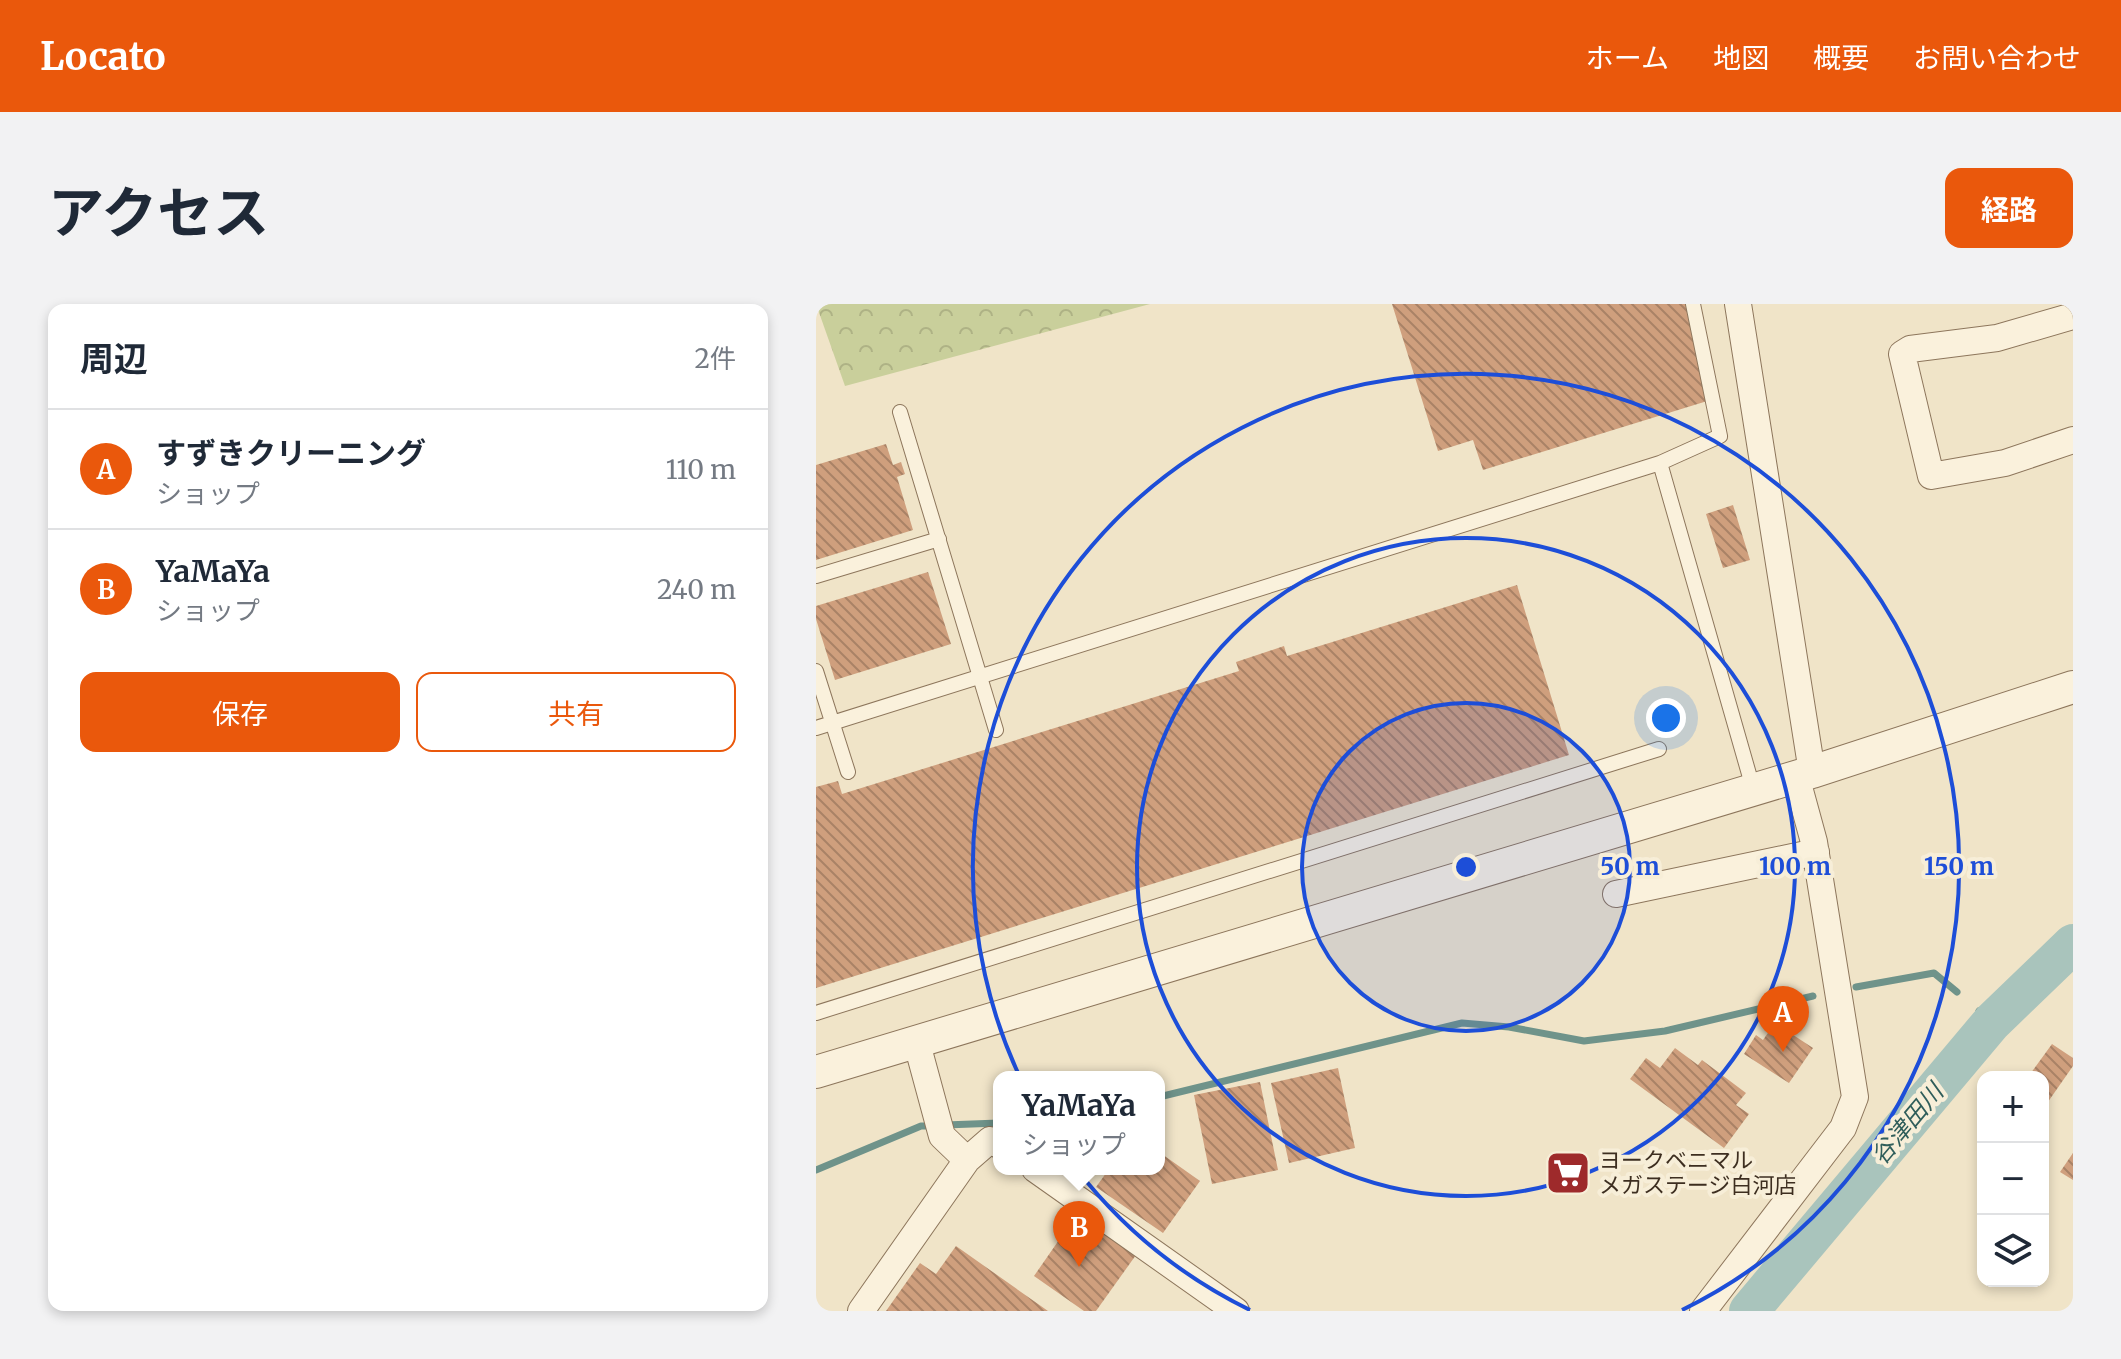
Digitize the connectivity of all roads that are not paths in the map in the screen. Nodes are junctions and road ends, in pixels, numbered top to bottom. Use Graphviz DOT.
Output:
graph roads {
  1 [pos="1693,304"];
  2 [pos="1738,304"];
  3 [pos="2073,316"];
  4 [pos="900,412"];
  5 [pos="2073,440"];
  6 [pos="1660,463"];
  7 [pos="939,539"];
  8 [pos="816,576"];
  9 [pos="816,671"];
  10 [pos="981,677"];
  11 [pos="2073,687"];
  12 [pos="833,722"];
  13 [pos="816,728"];
  14 [pos="996,730"];
  15 [pos="1659,749"];
  16 [pos="848,772"];
  17 [pos="1804,774"];
  18 [pos="1753,788"];
  19 [pos="1816,852"];
  20 [pos="1616,894"];
  21 [pos="816,1013"];
  22 [pos="916,1040"];
  23 [pos="816,1072"];
  24 [pos="993,1142"];
  25 [pos="967,1160"];
  26 [pos="1043,1175"];
  27 [pos="861,1311"];
  28 [pos="1236,1311"];
  29 [pos="1703,1311"];
  1 -- 6 [label="lane"];
  2 -- 17 [label="street"];
  3 -- 5 [label="street"];
  4 -- 7 [label="lane"];
  6 -- 10 [label="lane"];
  6 -- 18 [label="lane"];
  7 -- 8 [label="lane"];
  7 -- 10 [label="lane"];
  9 -- 12 [label="lane"];
  10 -- 12 [label="lane"];
  10 -- 14 [label="lane"];
  11 -- 17 [label="street"];
  12 -- 13 [label="lane"];
  12 -- 16 [label="lane"];
  15 -- 21 [label="lane"];
  17 -- 18 [label="street"];
  17 -- 19 [label="street"];
  18 -- 22 [label="street"];
  19 -- 20 [label="street"];
  19 -- 29 [label="street"];
  22 -- 23 [label="street"];
  22 -- 25 [label="street"];
  24 -- 25 [label="street"];
  25 -- 27 [label="street"];
  26 -- 28 [label="street"];
}
